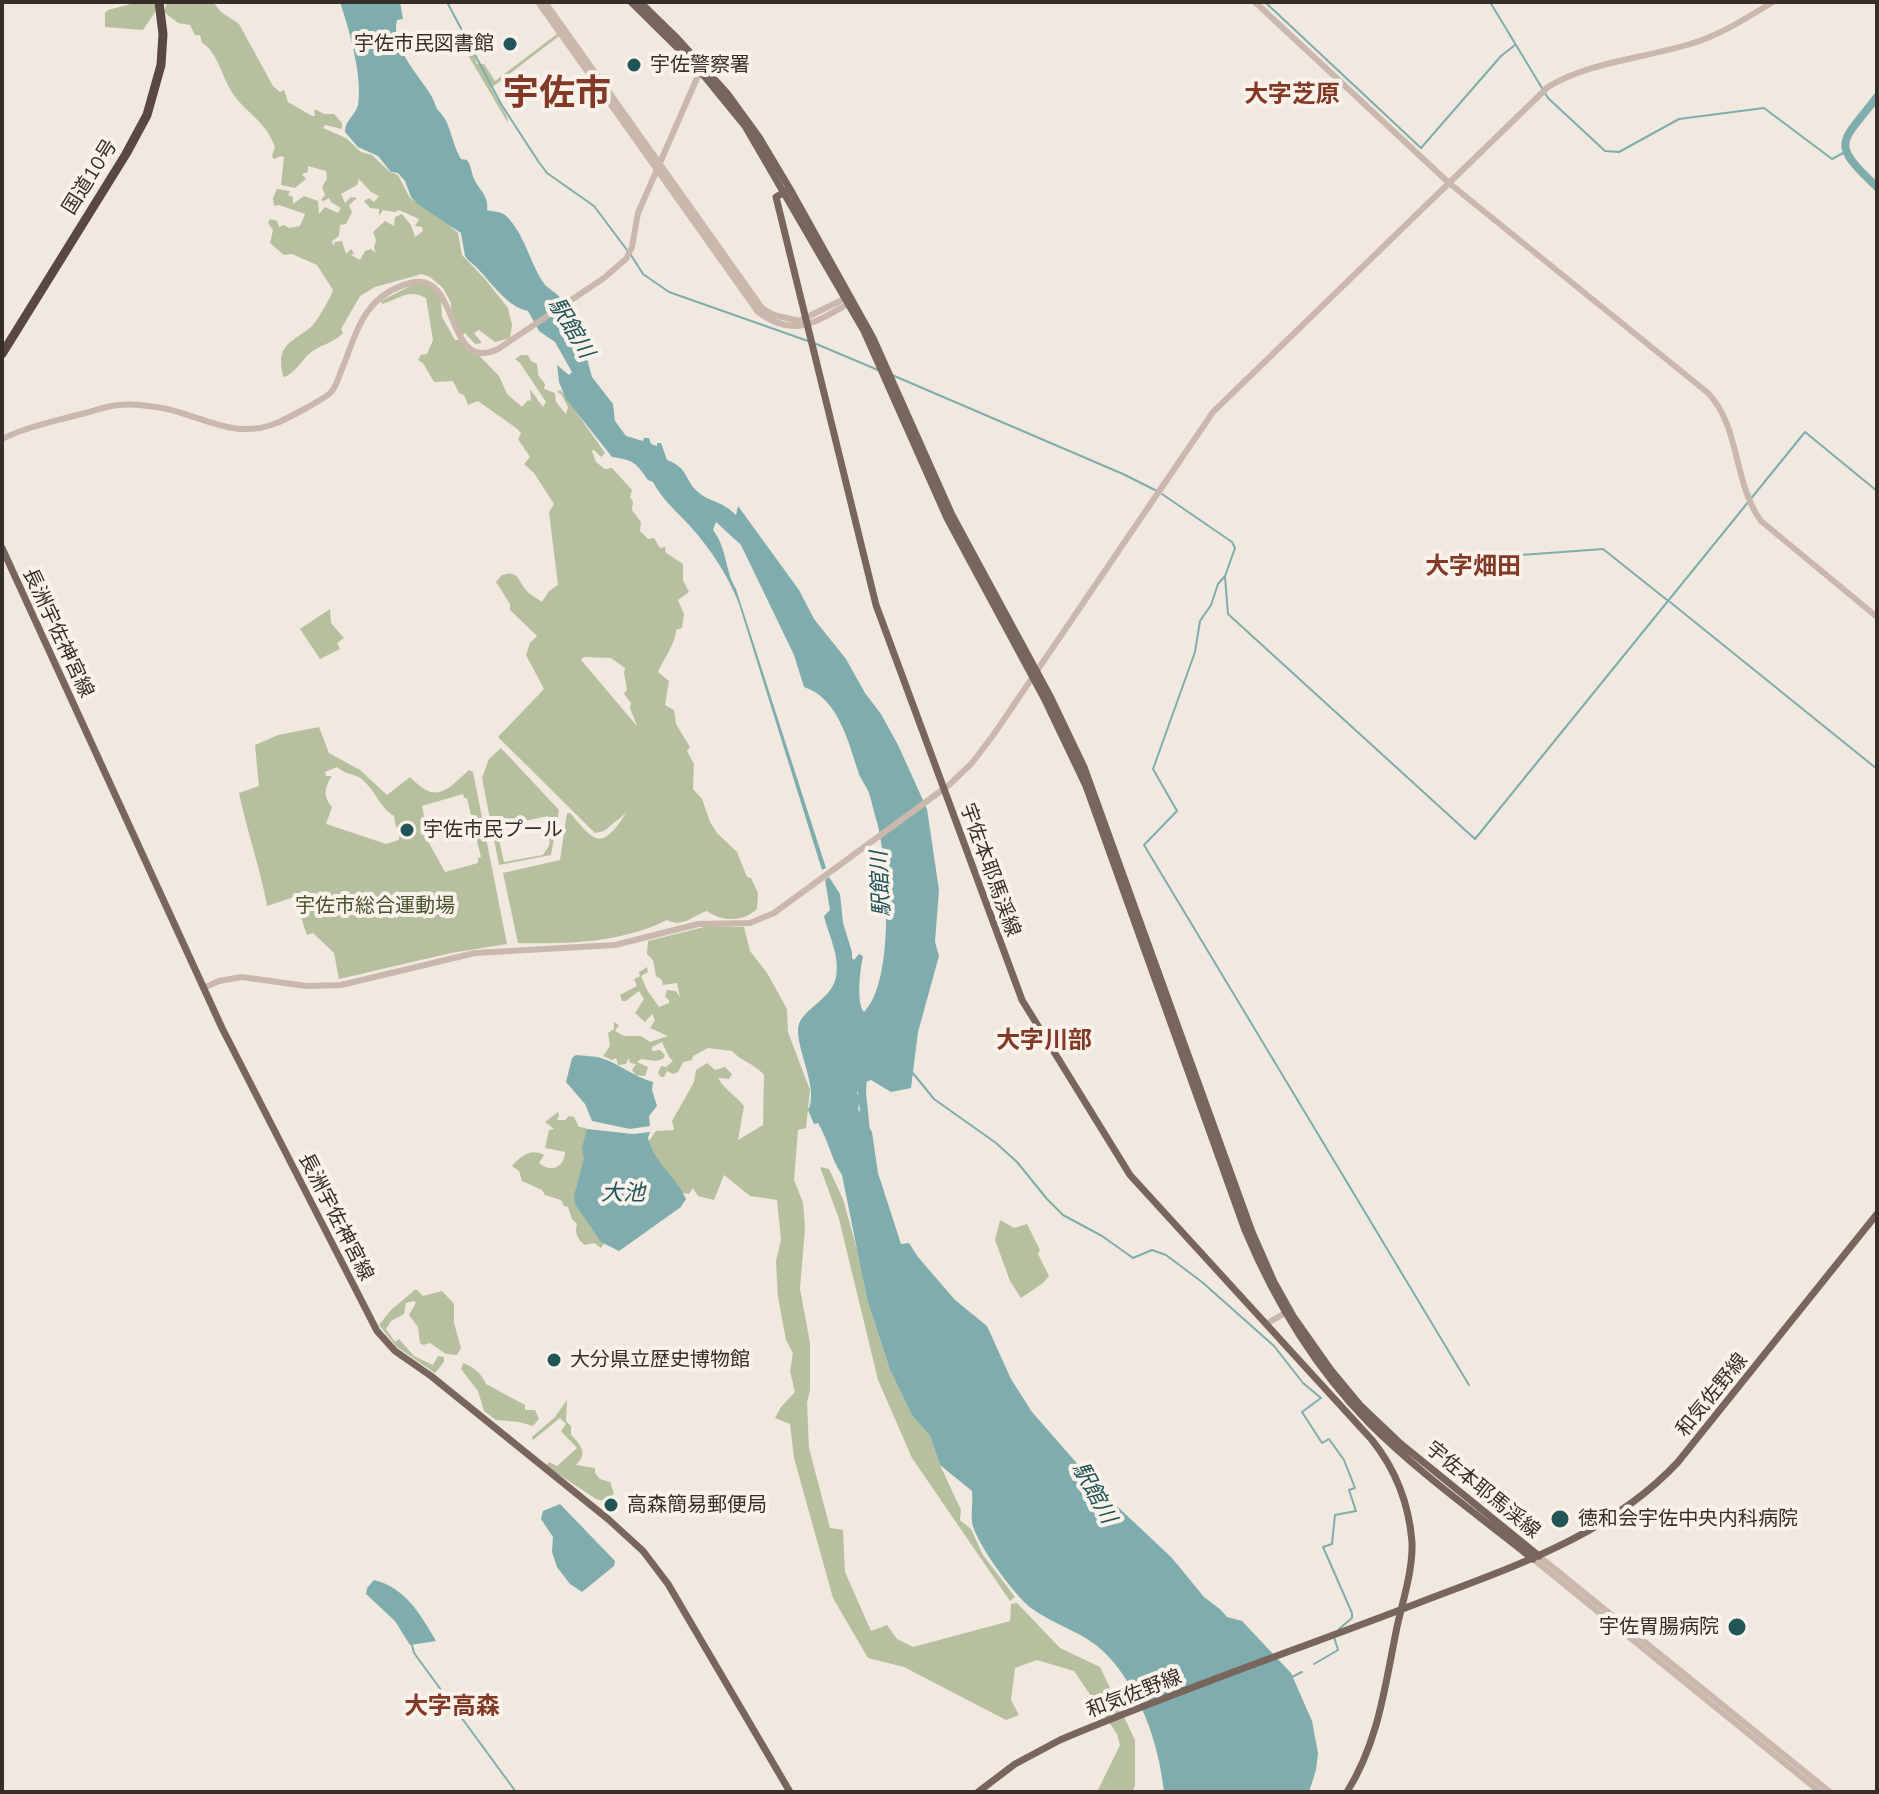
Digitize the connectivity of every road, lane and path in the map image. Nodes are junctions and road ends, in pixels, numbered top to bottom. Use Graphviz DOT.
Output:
graph roads {
  1 [pos="159,2"];
  2 [pos="541,2"];
  3 [pos="631,2"];
  4 [pos="640,2"];
  5 [pos="1255,2"];
  6 [pos="1773,2"];
  7 [pos="704,71"];
  8 [pos="658,167"];
  9 [pos="1449,183"];
  10 [pos="787,190"];
  11 [pos="848,300"];
  12 [pos="808,322"];
  13 [pos="2,354"];
  14 [pos="2,439"];
  15 [pos="2,548"];
  16 [pos="1877,617"];
  17 [pos="1034,673"];
  18 [pos="203,988"];
  19 [pos="1877,1214"];
  20 [pos="1287,1312"];
  21 [pos="1266,1324"];
  22 [pos="1398,1446"];
  23 [pos="1384,1456"];
  24 [pos="1536,1558"];
  25 [pos="1401,1610"];
  26 [pos="790,1792"];
  27 [pos="978,1792"];
  28 [pos="1347,1792"];
  29 [pos="1820,1792"];
  30 [pos="1830,1792"];
  1 -- 13 [label="highway, 国道10号"];
  2 -- 8 [label="street"];
  3 -- 7 [label="main road, 宇佐本耶馬渓線"];
  4 -- 7 [label="main road, 宇佐本耶馬渓線"];
  5 -- 9 [label="street"];
  6 -- 9 [label="street"];
  7 -- 8 [label="street"];
  7 -- 10 [label="main road, 宇佐本耶馬渓線"];
  8 -- 12 [label="street"];
  8 -- 14 [label="street"];
  9 -- 16 [label="street"];
  9 -- 17 [label="street"];
  10 -- 11 [label="main road, 宇佐本耶馬渓線"];
  10 -- 12 [label="main road, 宇佐本耶馬渓線"];
  10 -- 17 [label="main road, 宇佐本耶馬渓線"];
  11 -- 12 [label="street"];
  11 -- 17 [label="main road, 宇佐本耶馬渓線"];
  12 -- 21 [label="main road, 宇佐本耶馬渓線"];
  15 -- 18 [label="main road, 長洲宇佐神宮線"];
  17 -- 18 [label="street"];
  17 -- 20 [label="main road, 宇佐本耶馬渓線"];
  18 -- 26 [label="main road, 長洲宇佐神宮線"];
  19 -- 24 [label="main road, 和気佐野線"];
  20 -- 21 [label="street"];
  20 -- 22 [label="main road, 宇佐本耶馬渓線"];
  21 -- 23 [label="main road, 宇佐本耶馬渓線"];
  22 -- 23 [label="main road, 宇佐本耶馬渓線"];
  22 -- 24 [label="main road, 宇佐本耶馬渓線"];
  23 -- 25 [label="main road, 宇佐本耶馬渓線"];
  24 -- 25 [label="main road, 宇佐本耶馬渓線"];
  24 -- 29 [label="street"];
  24 -- 30 [label="street"];
  25 -- 27 [label="main road, 和気佐野線"];
  25 -- 28 [label="main road, 宇佐本耶馬渓線"];
}
